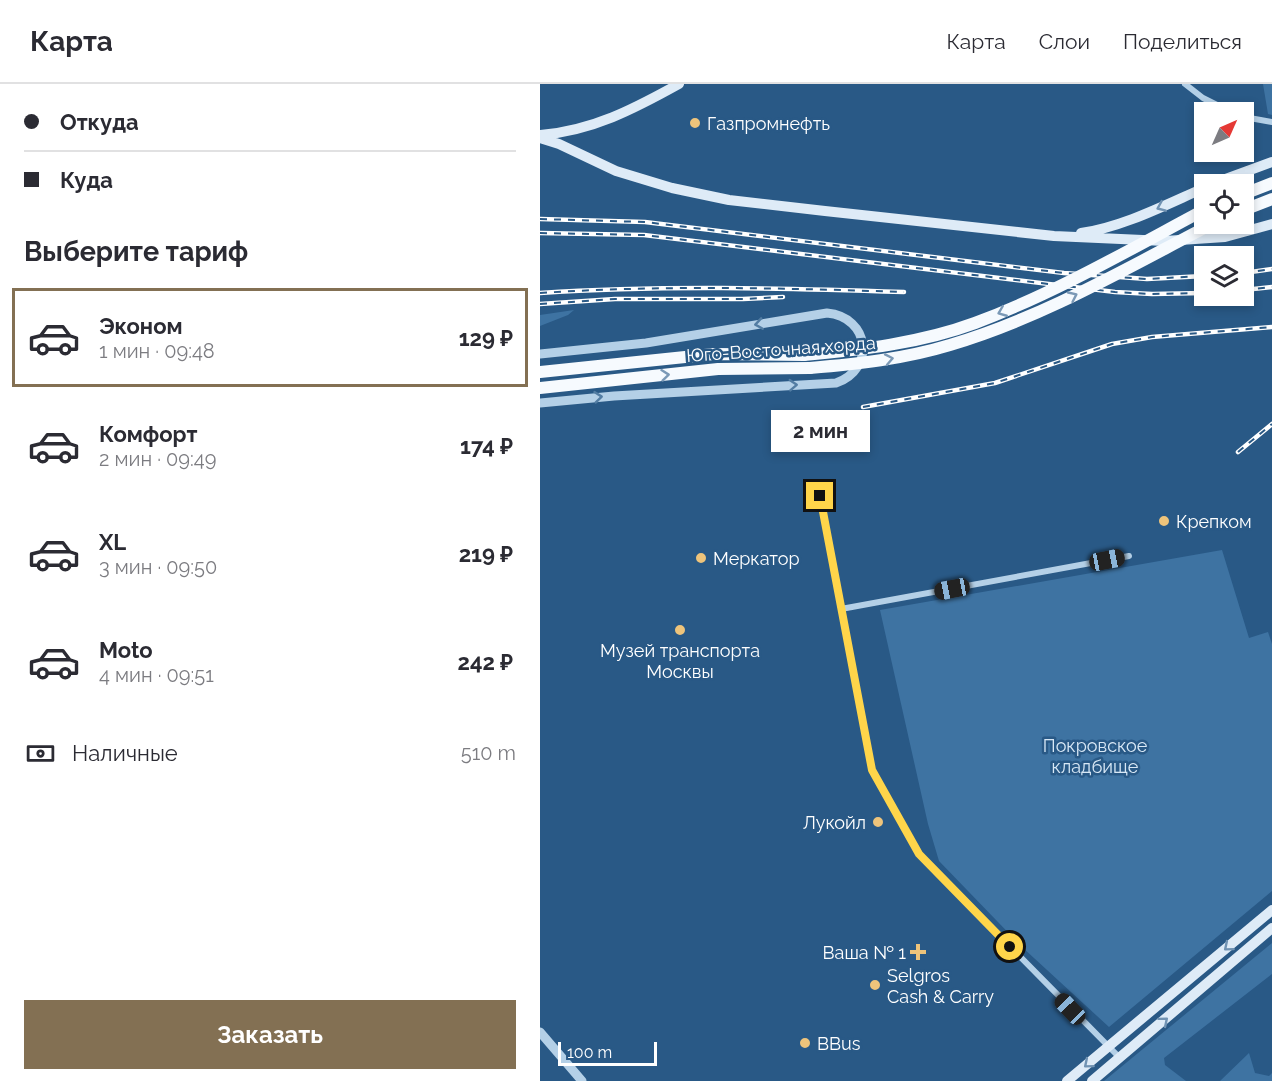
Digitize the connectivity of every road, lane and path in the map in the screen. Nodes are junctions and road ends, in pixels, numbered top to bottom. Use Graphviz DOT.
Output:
graph roads {
  1 [pos="679,84"];
  2 [pos="1185,84"];
  3 [pos="1211,102"];
  4 [pos="1254,119"];
  5 [pos="1272,122"];
  6 [pos="573,131"];
  7 [pos="557,134"];
  8 [pos="540,137"];
  9 [pos="573,151"];
  10 [pos="1272,162"];
  11 [pos="1239,174"];
  12 [pos="1272,183"];
  13 [pos="1254,190"];
  14 [pos="1194,192"];
  15 [pos="1272,198"];
  16 [pos="1254,206"];
  17 [pos="1194,215"];
  18 [pos="1272,224"];
  19 [pos="1194,233"];
  20 [pos="1053,236"];
  21 [pos="540,354"];
  22 [pos="540,365"];
  23 [pos="563,369"];
  24 [pos="540,372"];
  25 [pos="540,389"];
  26 [pos="540,404"];
  27 [pos="820,496"];
  28 [pos="1129,556"];
  29 [pos="842,609"];
  30 [pos="1272,910"];
  31 [pos="1272,928"];
  32 [pos="540,1032"];
  33 [pos="1108,1047"];
  34 [pos="1120,1058"];
  35 [pos="582,1081"];
  36 [pos="1067,1081"];
  37 [pos="1092,1081"];
  1 -- 6 [label="main road"];
  2 -- 3 [label="street"];
  4 -- 5 [label="street"];
  6 -- 7 [label="main road"];
  6 -- 9 [label="main road"];
  7 -- 8 [label="main road"];
  7 -- 9 [label="main road"];
  8 -- 9 [label="main road"];
  9 -- 20 [label="main road"];
  10 -- 11 [label="main road"];
  12 -- 13 [label="main road"];
  14 -- 20 [label="main road, one-way"];
  15 -- 16 [label="main road"];
  17 -- 23 [label="main road, Юго-Восточная хорда, one-way, bridge"];
  18 -- 20 [label="main road"];
  25 -- 19 [label="main road, Юго-Восточная хорда, one-way, bridge"];
  26 -- 21 [label="street, one-way"];
  22 -- 23 [label="street"];
  23 -- 24 [label="main road, Юго-Восточная хорда"];
  27 -- 29 [label="street"];
  28 -- 29 [label="street"];
  29 -- 33 [label="street"];
  30 -- 33 [label="main road, one-way"];
  34 -- 31 [label="main road, one-way"];
  32 -- 35 [label="street"];
  33 -- 34 [label="street"];
  33 -- 36 [label="main road, one-way"];
  34 -- 37 [label="main road"];
}
